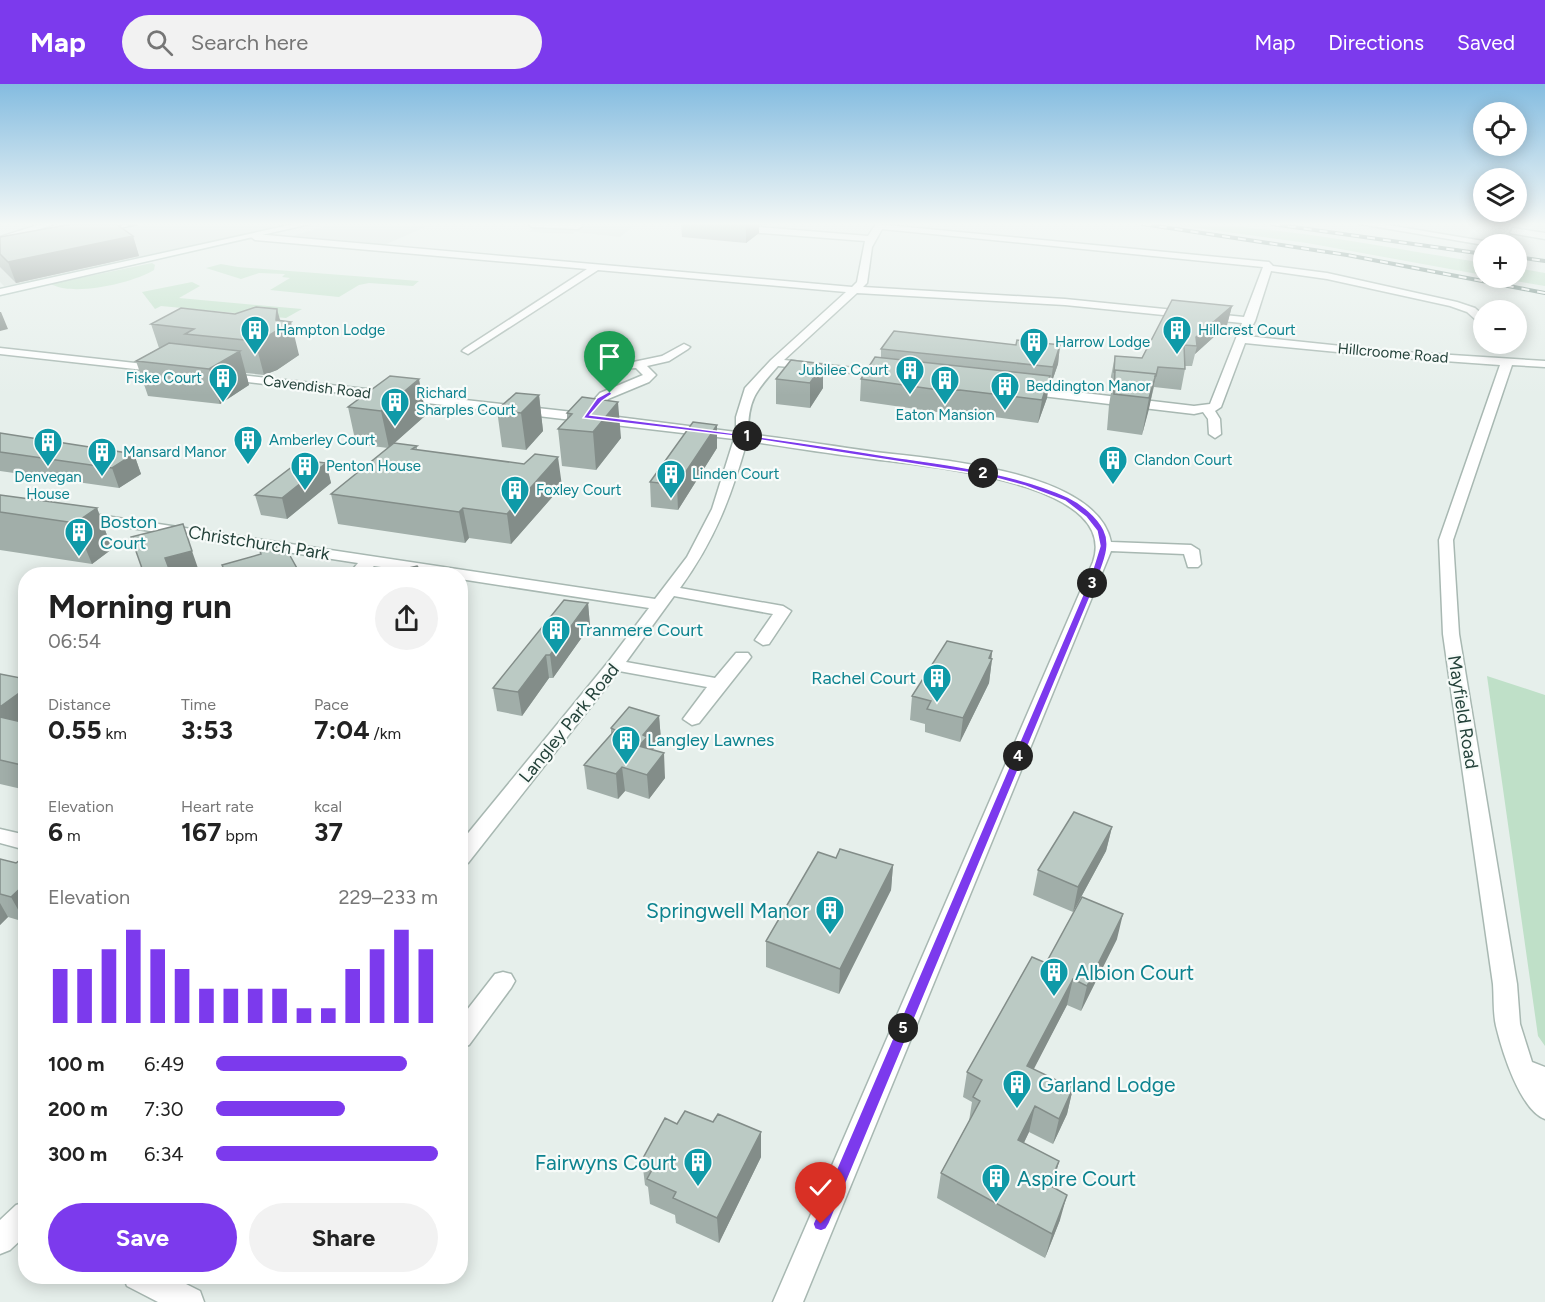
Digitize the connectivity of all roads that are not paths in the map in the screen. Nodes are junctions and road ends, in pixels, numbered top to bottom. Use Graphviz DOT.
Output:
graph roads {
  1 [pos="52,281"];
  2 [pos="575,281"];
  3 [pos="757,281"];
  4 [pos="862,281"];
  5 [pos="1260,281"];
  6 [pos="1349,281"];
  7 [pos="855,290"];
  8 [pos="0,292"];
  9 [pos="1473,312"];
  10 [pos="1250,321"];
  11 [pos="1242,339"];
  12 [pos="684,347"];
  13 [pos="0,351"];
  14 [pos="468,351"];
  15 [pos="775,362"];
  16 [pos="1507,362"];
  17 [pos="639,364"];
  18 [pos="1545,364"];
  19 [pos="623,367"];
  20 [pos="177,370"];
  21 [pos="205,374"];
  22 [pos="898,376"];
  23 [pos="1017,389"];
  24 [pos="1208,410"];
  25 [pos="585,417"];
  26 [pos="1215,434"];
  27 [pos="742,435"];
  28 [pos="68,515"];
  29 [pos="1200,534"];
  30 [pos="1104,546"];
  31 [pos="371,560"];
  32 [pos="364,567"];
  33 [pos="425,567"];
  34 [pos="468,572"];
  35 [pos="666,598"];
  36 [pos="763,640"];
  37 [pos="742,657"];
  38 [pos="615,665"];
  39 [pos="719,684"];
  40 [pos="692,719"];
  41 [pos="0,836"];
  42 [pos="18,841"];
  43 [pos="468,848"];
  44 [pos="503,981"];
  45 [pos="468,1027"];
  46 [pos="1533,1074"];
  47 [pos="1545,1107"];
  48 [pos="18,1224"];
  49 [pos="0,1240"];
  50 [pos="154,1284"];
  51 [pos="189,1302"];
  52 [pos="788,1302"];
  1 -- 8 [label="street"];
  2 -- 14 [label="street"];
  3 -- 7 [label="street"];
  4 -- 7 [label="street"];
  5 -- 10 [label="street"];
  6 -- 9 [label="street"];
  7 -- 10 [label="street"];
  7 -- 15 [label="street, Langley Park Road"];
  10 -- 11 [label="street"];
  11 -- 16 [label="street, Hillcroome Road"];
  11 -- 24 [label="street"];
  12 -- 17 [label="street"];
  13 -- 20 [label="street"];
  15 -- 22 [label="street"];
  15 -- 27 [label="street, Langley Park Road"];
  16 -- 18 [label="street, Hillcroome Road"];
  16 -- 46 [label="street, Mayfield Road"];
  17 -- 19 [label="street"];
  17 -- 25 [label="street"];
  21 -- 25 [label="street, Cavendish Road"];
  23 -- 24 [label="street"];
  24 -- 26 [label="street"];
  25 -- 27 [label="street, Cavendish Road"];
  27 -- 30 [label="street, Cavendish Road"];
  27 -- 35 [label="street, Langley Park Road"];
  28 -- 31 [label="street, Christchurch Park"];
  29 -- 30 [label="street"];
  30 -- 52 [label="street"];
  31 -- 32 [label="street"];
  31 -- 33 [label="street, Christchurch Park"];
  34 -- 35 [label="street, Christchurch Park"];
  35 -- 36 [label="street, Christchurch Park"];
  35 -- 38 [label="street, Langley Park Road"];
  37 -- 39 [label="street"];
  38 -- 39 [label="street"];
  38 -- 43 [label="street, Langley Park Road"];
  39 -- 40 [label="street"];
  41 -- 42 [label="street"];
  44 -- 45 [label="street"];
  46 -- 47 [label="street, Mayfield Road"];
  48 -- 49 [label="street"];
  50 -- 51 [label="street"];
}
